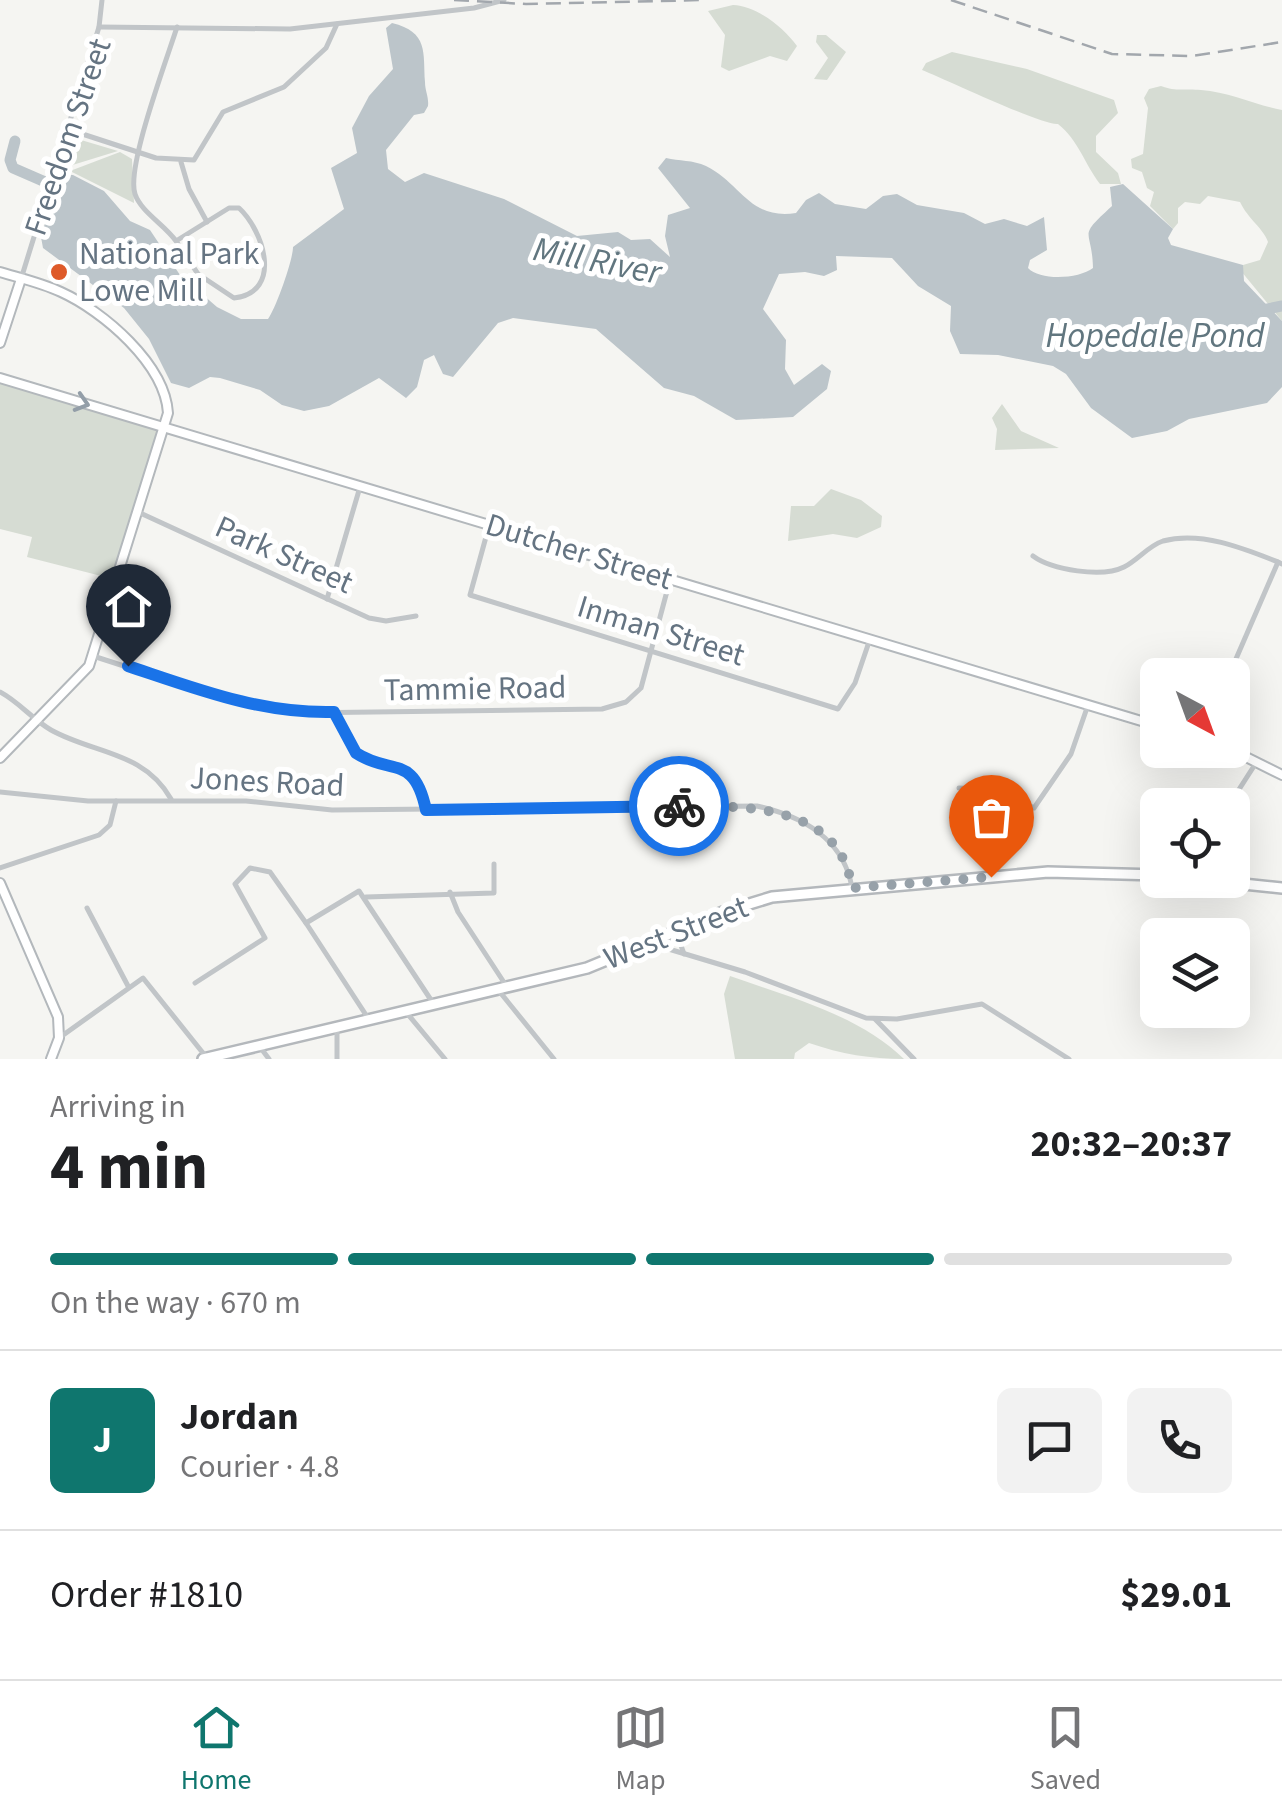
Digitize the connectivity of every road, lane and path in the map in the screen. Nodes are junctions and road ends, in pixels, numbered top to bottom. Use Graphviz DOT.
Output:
graph roads {
  1 [pos="102,0"];
  2 [pos="501,0"];
  3 [pos="336,24"];
  4 [pos="99,27"];
  5 [pos="177,27"];
  6 [pos="67,128"];
  7 [pos="139,152"];
  8 [pos="181,162"];
  9 [pos="206,222"];
  10 [pos="176,241"];
  11 [pos="0,272"];
  12 [pos="20,278"];
  13 [pos="0,343"];
  14 [pos="0,378"];
  15 [pos="164,429"];
  16 [pos="360,486"];
  17 [pos="138,512"];
  18 [pos="489,526"];
  19 [pos="1034,556"];
  20 [pos="1280,563"];
  21 [pos="670,580"];
  22 [pos="327,599"];
  23 [pos="416,616"];
  24 [pos="870,639"];
  25 [pos="650,651"];
  26 [pos="93,656"];
  27 [pos="1237,658"];
  28 [pos="0,692"];
  29 [pos="1088,705"];
  30 [pos="334,712"];
  31 [pos="1140,721"];
  32 [pos="36,722"];
  33 [pos="1250,757"];
  34 [pos="0,758"];
  35 [pos="1257,760"];
  36 [pos="1282,774"];
  37 [pos="959,788"];
  38 [pos="1240,788"];
  39 [pos="0,792"];
  40 [pos="171,799"];
  41 [pos="116,801"];
  42 [pos="426,810"];
  43 [pos="494,864"];
  44 [pos="0,868"];
  45 [pos="1140,874"];
  46 [pos="0,883"];
  47 [pos="1250,885"];
  48 [pos="852,888"];
  49 [pos="1282,888"];
  50 [pos="450,892"];
  51 [pos="365,897"];
  52 [pos="88,908"];
  53 [pos="306,923"];
  54 [pos="677,932"];
  55 [pos="652,944"];
  56 [pos="684,954"];
  57 [pos="195,983"];
  58 [pos="128,986"];
  59 [pos="502,988"];
  60 [pos="433,1003"];
  61 [pos="404,1010"];
  62 [pos="368,1018"];
  63 [pos="875,1019"];
  64 [pos="336,1025"];
  65 [pos="59,1038"];
  66 [pos="258,1044"];
  67 [pos="205,1058"];
  68 [pos="51,1059"];
  69 [pos="269,1059"];
  70 [pos="337,1059"];
  71 [pos="444,1059"];
  72 [pos="554,1059"];
  73 [pos="914,1059"];
  74 [pos="1069,1059"];
  1 -- 4 [label="street"];
  2 -- 3 [label="street, Freedom Street"];
  3 -- 5 [label="street, Freedom Street"];
  3 -- 8 [label="street"];
  4 -- 5 [label="street, Freedom Street"];
  4 -- 6 [label="street, Freedom Street"];
  5 -- 7 [label="street"];
  6 -- 7 [label="street"];
  6 -- 12 [label="street, Freedom Street"];
  7 -- 8 [label="street"];
  7 -- 10 [label="street"];
  8 -- 9 [label="street"];
  9 -- 10 [label="street"];
  9 -- 10 [label="street"];
  11 -- 12 [label="street"];
  12 -- 13 [label="street, Freedom Street"];
  12 -- 15 [label="street"];
  14 -- 15 [label="street, Dutcher Street, one-way"];
  15 -- 16 [label="street, Dutcher Street"];
  15 -- 17 [label="street"];
  16 -- 18 [label="street, Dutcher Street"];
  16 -- 22 [label="street"];
  17 -- 22 [label="street, Park Street"];
  17 -- 26 [label="street"];
  18 -- 21 [label="street, Dutcher Street"];
  18 -- 25 [label="street, Inman Street"];
  19 -- 20 [label="street"];
  20 -- 27 [label="street"];
  21 -- 24 [label="street, Dutcher Street"];
  21 -- 25 [label="street, Tammie Road"];
  22 -- 23 [label="street, Park Street"];
  24 -- 25 [label="street, Inman Street"];
  24 -- 29 [label="street, Dutcher Street"];
  25 -- 30 [label="street, Tammie Road"];
  26 -- 30 [label="street, Tammie Road"];
  26 -- 32 [label="street"];
  28 -- 32 [label="street"];
  29 -- 31 [label="street, Dutcher Street"];
  29 -- 37 [label="street"];
  30 -- 42 [label="street"];
  32 -- 34 [label="street"];
  32 -- 40 [label="street"];
  33 -- 35 [label="street"];
  35 -- 36 [label="street"];
  35 -- 38 [label="street"];
  39 -- 41 [label="street, Jones Road"];
  40 -- 41 [label="street, Jones Road"];
  40 -- 42 [label="street, Jones Road"];
  41 -- 44 [label="street"];
  42 -- 48 [label="street, Jones Road"];
  43 -- 50 [label="street"];
  45 -- 48 [label="main road, West Street"];
  46 -- 65 [label="street"];
  47 -- 49 [label="main road"];
  48 -- 54 [label="main road, West Street"];
  50 -- 51 [label="street"];
  50 -- 59 [label="street"];
  51 -- 53 [label="street"];
  51 -- 60 [label="street"];
  52 -- 58 [label="street"];
  53 -- 57 [label="street"];
  53 -- 62 [label="street"];
  54 -- 55 [label="main road, West Street"];
  54 -- 56 [label="street"];
  55 -- 56 [label="street"];
  55 -- 59 [label="main road, West Street"];
  56 -- 63 [label="street"];
  58 -- 65 [label="street"];
  58 -- 67 [label="street"];
  59 -- 60 [label="main road, West Street"];
  59 -- 72 [label="street"];
  60 -- 61 [label="main road, West Street"];
  61 -- 62 [label="main road, West Street"];
  61 -- 71 [label="street"];
  62 -- 64 [label="main road, West Street"];
  63 -- 73 [label="street"];
  63 -- 74 [label="street"];
  64 -- 66 [label="main road, West Street"];
  64 -- 70 [label="street"];
  65 -- 68 [label="street"];
  66 -- 67 [label="main road, West Street"];
  66 -- 69 [label="street"];
}
